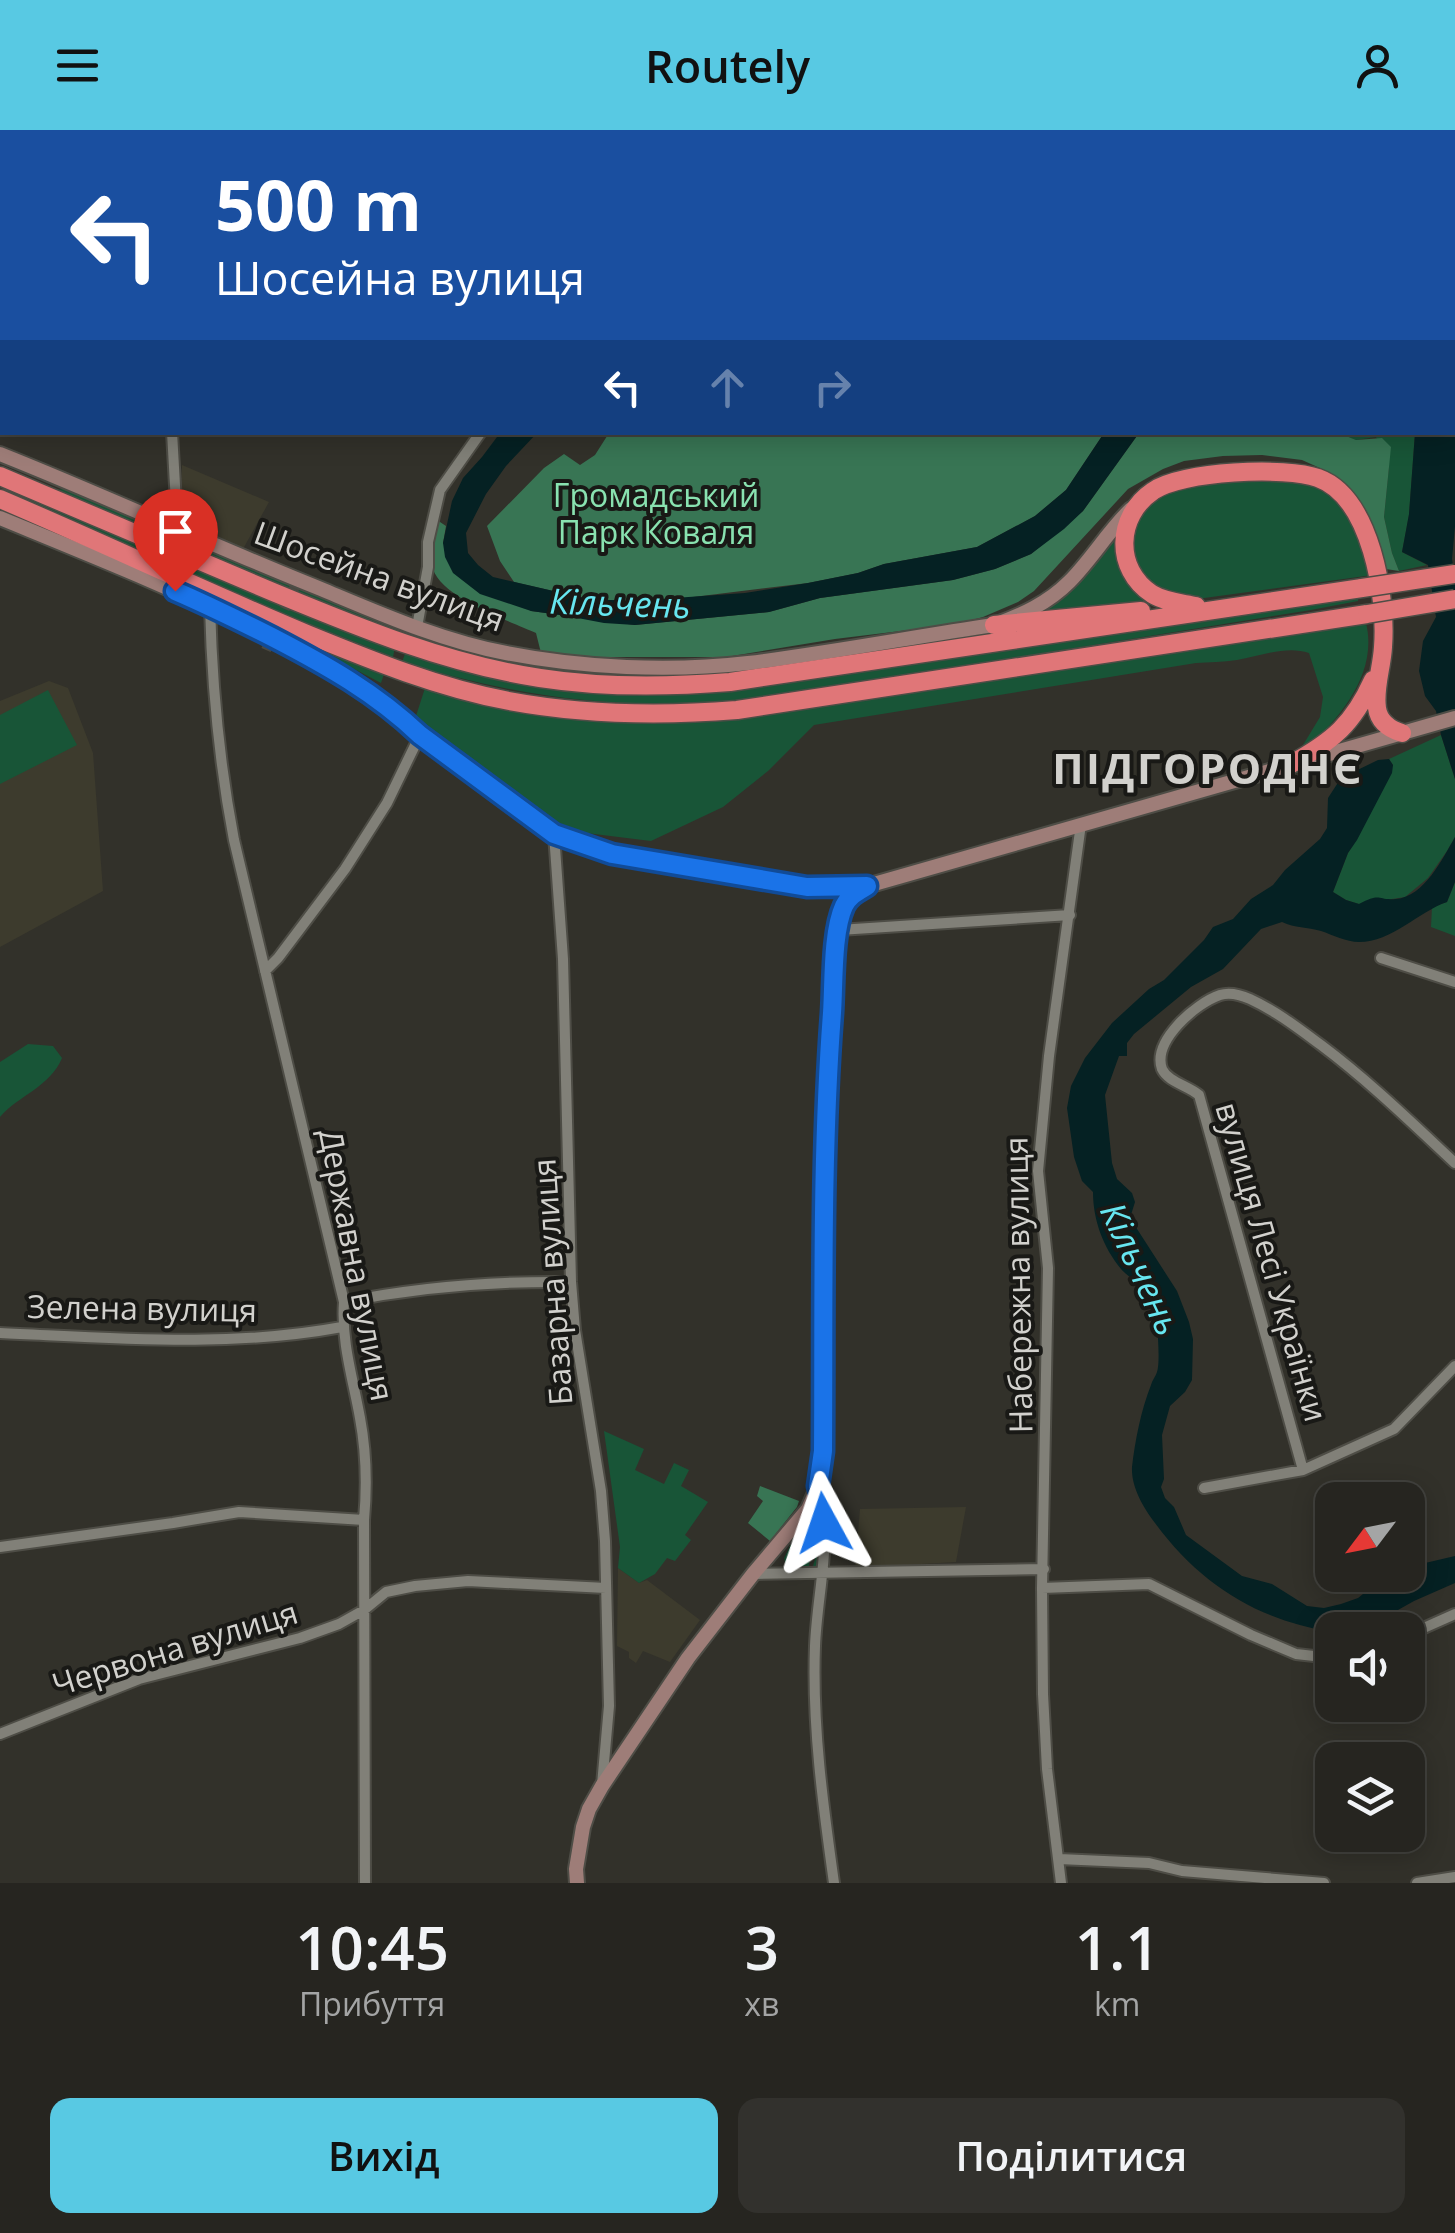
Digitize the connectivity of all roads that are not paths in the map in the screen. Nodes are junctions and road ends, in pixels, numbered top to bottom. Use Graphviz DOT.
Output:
graph roads {
  1 [pos="172,435"];
  2 [pos="480,435"];
  3 [pos="0,454"];
  4 [pos="0,476"];
  5 [pos="0,499"];
  6 [pos="1139,502"];
  7 [pos="0,518"];
  8 [pos="174,526"];
  9 [pos="1455,574"];
  10 [pos="1455,600"];
  11 [pos="1261,604"];
  12 [pos="210,606"];
  13 [pos="1196,606"];
  14 [pos="994,625"];
  15 [pos="417,628"];
  16 [pos="1382,656"];
  17 [pos="1455,718"];
  18 [pos="1411,731"];
  19 [pos="420,735"];
  20 [pos="1291,764"];
  21 [pos="1081,824"];
  22 [pos="554,834"];
  23 [pos="867,886"];
  24 [pos="1070,915"];
  25 [pos="839,930"];
  26 [pos="1381,958"];
  27 [pos="265,971"];
  28 [pos="1455,982"];
  29 [pos="1455,1163"];
  30 [pos="571,1282"];
  31 [pos="344,1302"];
  32 [pos="342,1327"];
  33 [pos="0,1333"];
  34 [pos="1455,1366"];
  35 [pos="1302,1470"];
  36 [pos="818,1486"];
  37 [pos="1204,1488"];
  38 [pos="364,1520"];
  39 [pos="0,1546"];
  40 [pos="1044,1569"];
  41 [pos="824,1573"];
  42 [pos="753,1574"];
  43 [pos="606,1588"];
  44 [pos="1042,1588"];
  45 [pos="364,1610"];
  46 [pos="1455,1611"];
  47 [pos="1425,1626"];
  48 [pos="1315,1656"];
  49 [pos="0,1734"];
  50 [pos="602,1786"];
  51 [pos="1059,1858"];
  52 [pos="1184,1877"];
  53 [pos="1455,1877"];
  54 [pos="365,1883"];
  55 [pos="577,1883"];
  56 [pos="834,1883"];
  57 [pos="1061,1883"];
  58 [pos="1324,1883"];
  59 [pos="1417,1883"];
  1 -- 8 [label="street"];
  2 -- 15 [label="street"];
  3 -- 8 [label="street, Шосейна вулиця"];
  4 -- 11 [label="highway"];
  5 -- 10 [label="highway, bridge"];
  6 -- 13 [label="highway"];
  6 -- 14 [label="street, Шосейна вулиця"];
  6 -- 16 [label="highway"];
  7 -- 12 [label="street"];
  8 -- 15 [label="street, Шосейна вулиця"];
  9 -- 11 [label="highway, bridge"];
  11 -- 13 [label="highway"];
  12 -- 19 [label="street"];
  12 -- 27 [label="street, Державна вулиця"];
  13 -- 14 [label="highway"];
  14 -- 15 [label="street, Шосейна вулиця"];
  16 -- 18 [label="highway"];
  16 -- 20 [label="highway"];
  17 -- 18 [label="street"];
  18 -- 20 [label="street"];
  19 -- 22 [label="street"];
  19 -- 27 [label="street"];
  20 -- 21 [label="street"];
  21 -- 23 [label="street"];
  21 -- 24 [label="street, Набережна вулиця"];
  22 -- 23 [label="street"];
  22 -- 30 [label="street, Базарна вулиця"];
  23 -- 25 [label="street"];
  24 -- 25 [label="street"];
  24 -- 40 [label="street, Набережна вулиця"];
  25 -- 36 [label="street"];
  26 -- 28 [label="street"];
  27 -- 31 [label="street, Державна вулиця"];
  29 -- 35 [label="street, вулиця Лесі Українки"];
  30 -- 31 [label="street"];
  30 -- 43 [label="street, Базарна вулиця"];
  31 -- 32 [label="street, Державна вулиця"];
  32 -- 33 [label="street, Зелена вулиця"];
  32 -- 38 [label="street, Державна вулиця"];
  34 -- 35 [label="street, вулиця Лесі Українки"];
  35 -- 37 [label="street, вулиця Лесі Українки"];
  36 -- 41 [label="street"];
  36 -- 42 [label="street"];
  38 -- 39 [label="street"];
  38 -- 45 [label="street, Державна вулиця"];
  40 -- 41 [label="street"];
  40 -- 44 [label="street, Набережна вулиця"];
  41 -- 42 [label="street"];
  41 -- 56 [label="street"];
  42 -- 50 [label="street"];
  43 -- 45 [label="street, Червона вулиця"];
  43 -- 50 [label="street, Базарна вулиця"];
  44 -- 48 [label="street"];
  44 -- 51 [label="street, Набережна вулиця"];
  45 -- 49 [label="street, Червона вулиця"];
  45 -- 54 [label="street, Державна вулиця"];
  46 -- 47 [label="street"];
  50 -- 55 [label="street"];
  51 -- 52 [label="street"];
  51 -- 57 [label="street, Набережна вулиця"];
  52 -- 58 [label="street"];
  53 -- 59 [label="street"];
}
